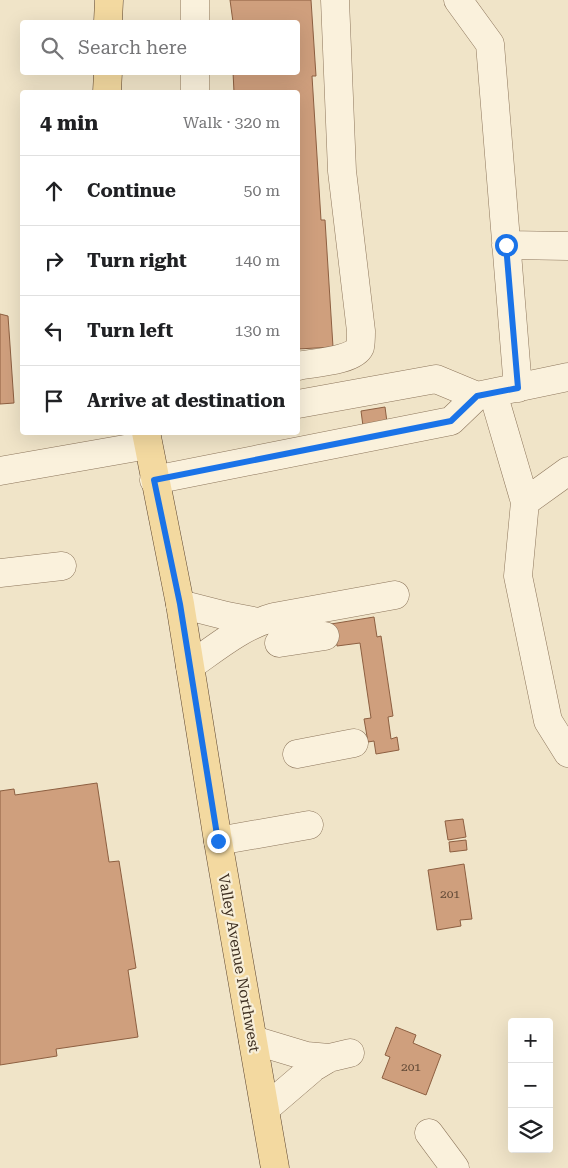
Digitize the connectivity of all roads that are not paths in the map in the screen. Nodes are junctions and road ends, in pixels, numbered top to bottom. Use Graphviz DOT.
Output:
graph roads {
  1 [pos="109,0"];
  2 [pos="195,0"];
  3 [pos="335,0"];
  4 [pos="458,0"];
  5 [pos="108,20"];
  6 [pos="195,20"];
  7 [pos="108,75"];
  8 [pos="195,75"];
  9 [pos="107,90"];
  10 [pos="195,90"];
  11 [pos="506,245"];
  12 [pos="568,246"];
  13 [pos="300,366"];
  14 [pos="568,377"];
  15 [pos="496,392"];
  16 [pos="300,404"];
  17 [pos="147,438"];
  18 [pos="0,470"];
  19 [pos="567,474"];
  20 [pos="154,480"];
  21 [pos="525,502"];
  22 [pos="62,566"];
  23 [pos="0,573"];
  24 [pos="395,595"];
  25 [pos="180,604"];
  26 [pos="258,622"];
  27 [pos="325,636"];
  28 [pos="279,643"];
  29 [pos="190,666"];
  30 [pos="354,743"];
  31 [pos="568,753"];
  32 [pos="297,754"];
  33 [pos="309,825"];
  34 [pos="218,841"];
  35 [pos="253,1040"];
  36 [pos="265,1109"];
  37 [pos="429,1133"];
  38 [pos="275,1168"];
  39 [pos="455,1168"];
  1 -- 5 [label="main road"];
  2 -- 6 [label="lane"];
  3 -- 13 [label="lane"];
  4 -- 11 [label="lane"];
  7 -- 9 [label="main road"];
  8 -- 10 [label="lane"];
  11 -- 12 [label="lane"];
  11 -- 15 [label="lane"];
  14 -- 15 [label="lane"];
  15 -- 16 [label="lane"];
  15 -- 20 [label="lane"];
  15 -- 21 [label="lane"];
  17 -- 18 [label="lane"];
  17 -- 20 [label="main road, Valley Avenue Northwest"];
  19 -- 21 [label="lane"];
  20 -- 25 [label="main road, Valley Avenue Northwest"];
  21 -- 31 [label="lane"];
  22 -- 23 [label="lane"];
  24 -- 26 [label="lane"];
  25 -- 26 [label="lane"];
  25 -- 29 [label="main road, Valley Avenue Northwest"];
  26 -- 29 [label="lane"];
  27 -- 28 [label="lane"];
  29 -- 34 [label="main road, Valley Avenue Northwest"];
  30 -- 32 [label="lane"];
  33 -- 34 [label="lane"];
  34 -- 35 [label="main road, Valley Avenue Northwest"];
  35 -- 36 [label="main road, Valley Avenue Northwest"];
  35 -- 36 [label="lane"];
  36 -- 38 [label="main road, Valley Avenue Northwest"];
  37 -- 39 [label="lane"];
}
